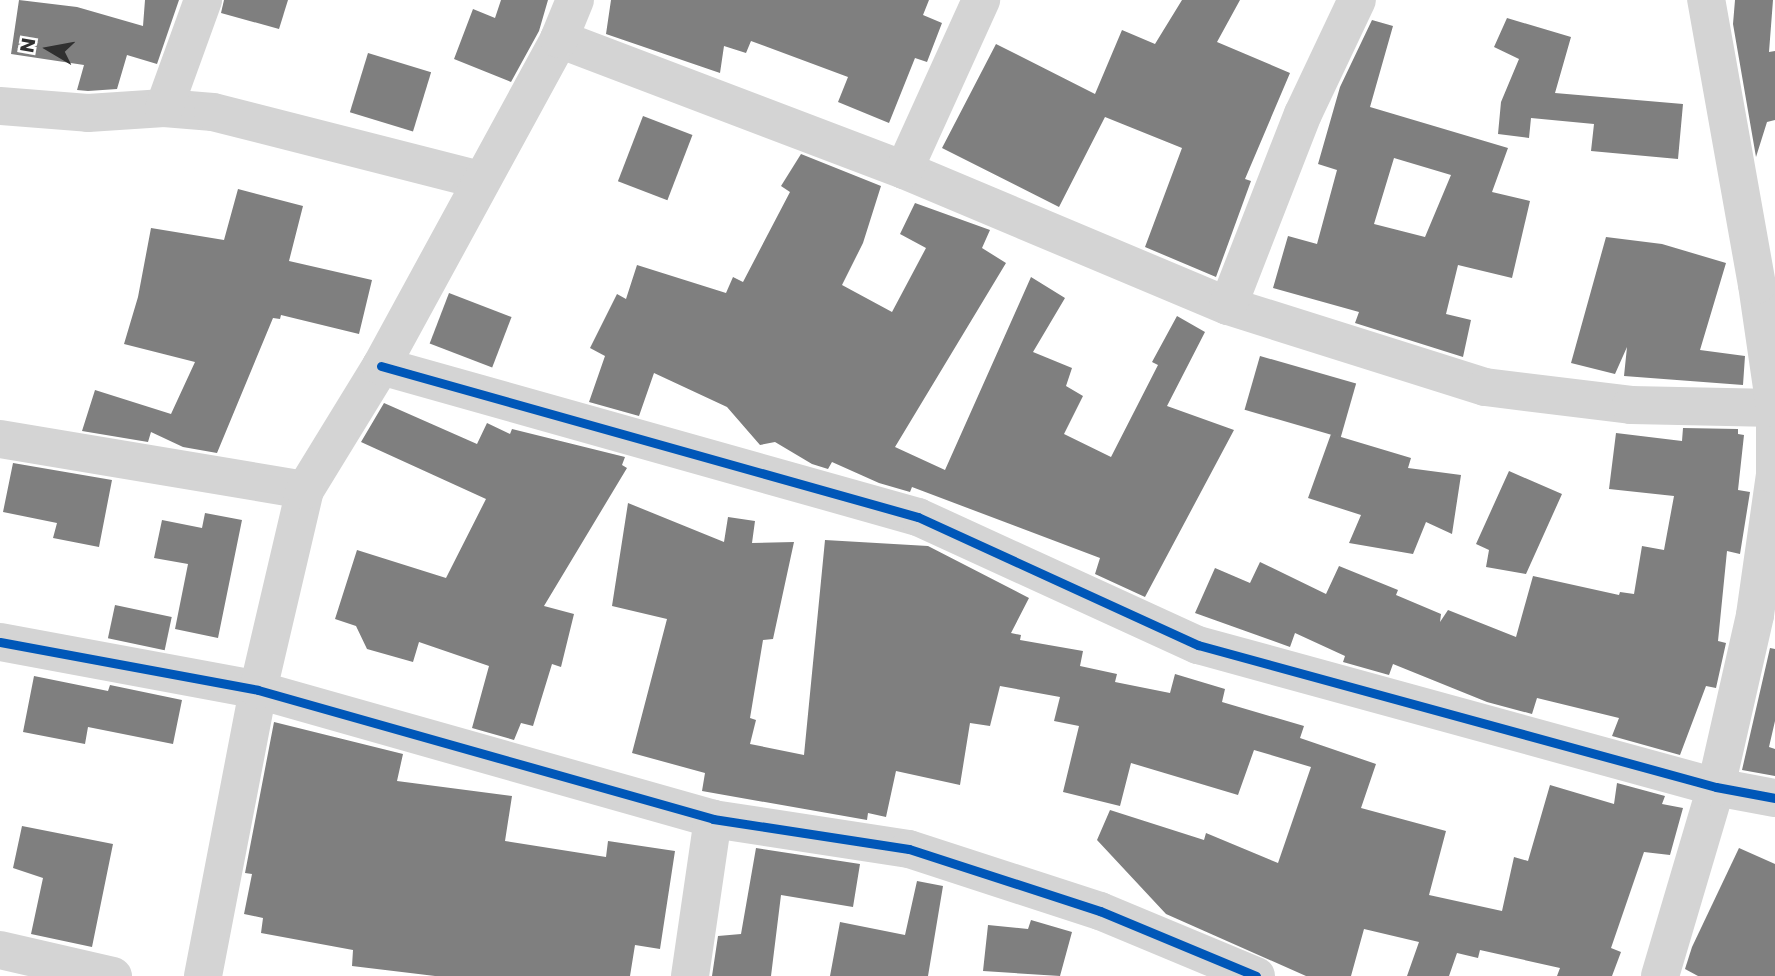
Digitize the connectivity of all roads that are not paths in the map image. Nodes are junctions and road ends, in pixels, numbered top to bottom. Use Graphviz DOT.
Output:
graph roads {
  1 [pos="203,0"];
  2 [pos="575,0"];
  3 [pos="981,0"];
  4 [pos="1357,0"];
  5 [pos="1706,0"];
  6 [pos="559,39"];
  7 [pos="0,106"];
  8 [pos="164,108"];
  9 [pos="904,170"];
  10 [pos="480,180"];
  11 [pos="1766,285"];
  12 [pos="1228,306"];
  13 [pos="381,366"];
  14 [pos="1775,408"];
  15 [pos="0,439"];
  16 [pos="304,490"];
  17 [pos="1765,615"];
  18 [pos="0,642"];
  19 [pos="258,690"];
  20 [pos="1716,787"];
  21 [pos="1775,798"];
  22 [pos="713,819"];
  23 [pos="0,950"];
  24 [pos="113,976"];
  25 [pos="203,976"];
  26 [pos="690,976"];
  27 [pos="1256,976"];
  28 [pos="1660,976"];
  1 -- 8 [label="street"];
  2 -- 6 [label="street"];
  3 -- 9 [label="street"];
  4 -- 12 [label="street"];
  5 -- 11 [label="street"];
  6 -- 9 [label="street"];
  6 -- 10 [label="street"];
  7 -- 8 [label="street"];
  8 -- 10 [label="street"];
  9 -- 12 [label="street"];
  10 -- 13 [label="street"];
  11 -- 14 [label="street"];
  12 -- 14 [label="street"];
  13 -- 16 [label="street"];
  13 -- 20 [label="street"];
  14 -- 17 [label="street"];
  15 -- 16 [label="street"];
  16 -- 19 [label="street"];
  17 -- 20 [label="street"];
  18 -- 19 [label="street"];
  19 -- 22 [label="street"];
  19 -- 25 [label="street"];
  20 -- 21 [label="street"];
  20 -- 28 [label="street"];
  22 -- 26 [label="street"];
  22 -- 27 [label="street"];
  23 -- 24 [label="street"];
}
